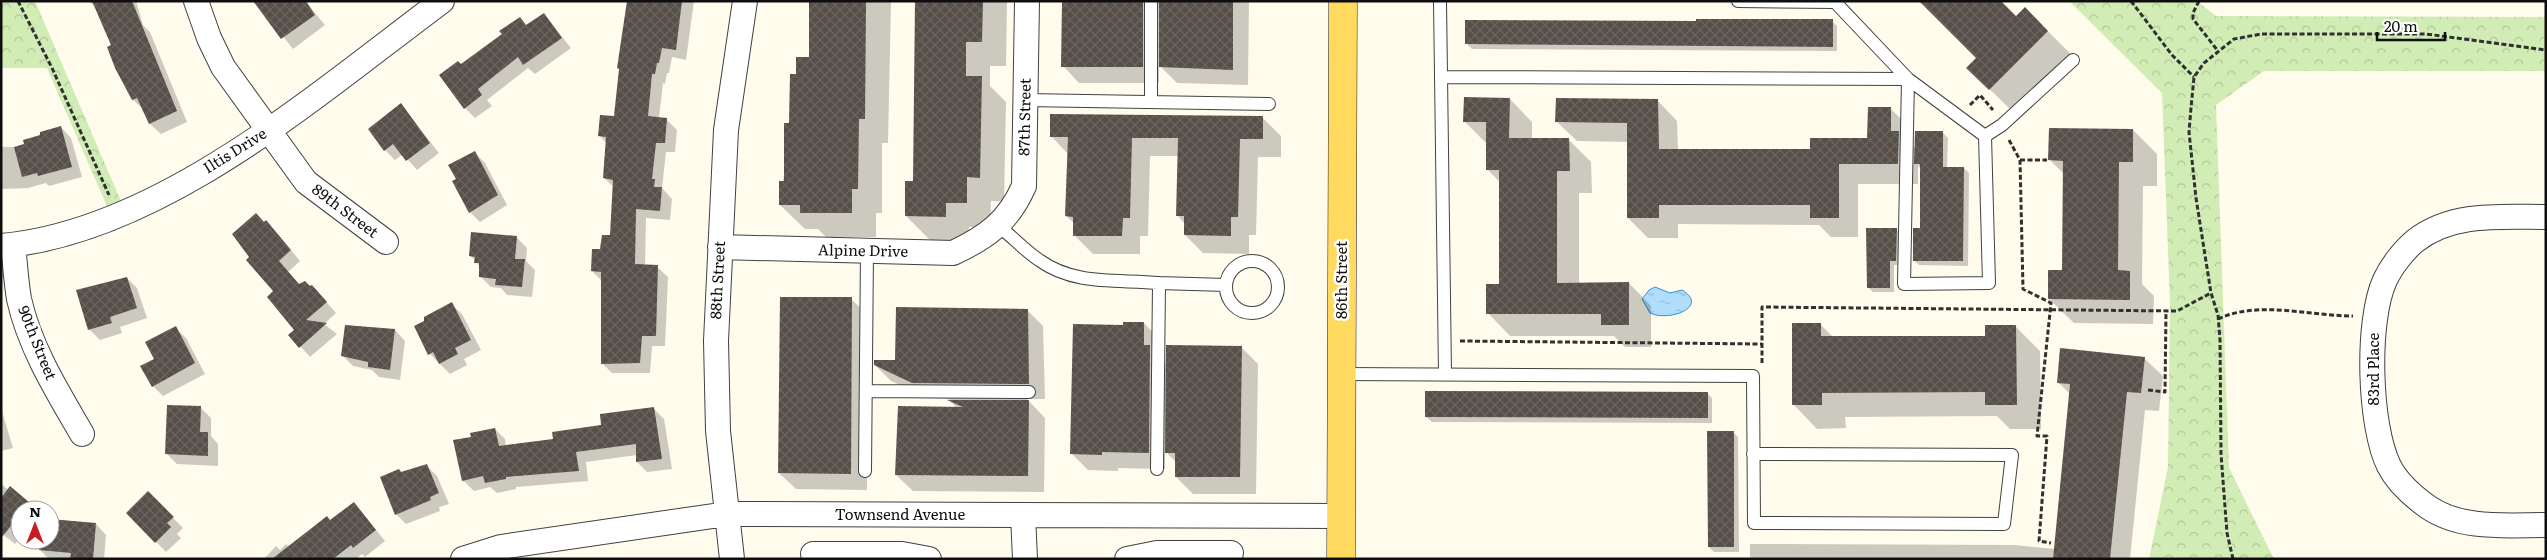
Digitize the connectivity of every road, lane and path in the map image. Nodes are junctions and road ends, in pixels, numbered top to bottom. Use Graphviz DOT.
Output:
graph roads {
  1 [pos="18,1"];
  2 [pos="196,1"];
  3 [pos="442,1"];
  4 [pos="746,1"];
  5 [pos="1026,1"];
  6 [pos="1152,1"];
  7 [pos="1343,1"];
  8 [pos="1440,1"];
  9 [pos="1738,1"];
  10 [pos="2131,1"];
  11 [pos="2199,1"];
  12 [pos="2546,50"];
  13 [pos="2218,51"];
  14 [pos="2073,60"];
  15 [pos="1441,77"];
  16 [pos="2194,77"];
  17 [pos="1908,79"];
  18 [pos="1025,100"];
  19 [pos="1150,102"];
  20 [pos="1269,104"];
  21 [pos="1959,117"];
  22 [pos="2002,125"];
  23 [pos="269,129"];
  24 [pos="1985,136"];
  25 [pos="2020,160"];
  26 [pos="2047,160"];
  27 [pos="118,215"];
  28 [pos="2546,217"];
  29 [pos="998,225"];
  30 [pos="386,242"];
  31 [pos="7,246"];
  32 [pos="720,247"];
  33 [pos="867,251"];
  34 [pos="1159,283"];
  35 [pos="1226,285"];
  36 [pos="2211,293"];
  37 [pos="2051,309"];
  38 [pos="2166,311"];
  39 [pos="2375,316"];
  40 [pos="2218,319"];
  41 [pos="1445,341"];
  42 [pos="1762,344"];
  43 [pos="1342,374"];
  44 [pos="1445,374"];
  45 [pos="1753,376"];
  46 [pos="2148,390"];
  47 [pos="866,391"];
  48 [pos="1029,392"];
  49 [pos="82,434"];
  50 [pos="1753,454"];
  51 [pos="1157,469"];
  52 [pos="865,471"];
  53 [pos="727,514"];
  54 [pos="1023,515"];
  55 [pos="1341,516"];
  56 [pos="2546,525"];
  57 [pos="2051,543"];
  58 [pos="1231,553"];
  59 [pos="813,554"];
  60 [pos="463,559"];
  61 [pos="732,559"];
  62 [pos="929,559"];
  63 [pos="1025,559"];
  64 [pos="1127,559"];
  65 [pos="1341,559"];
  66 [pos="2233,559"];
  1 -- 27 [label="path"];
  2 -- 23 [label="street, 89th Street"];
  3 -- 23 [label="street, Iltis Drive"];
  4 -- 32 [label="street, 88th Street"];
  5 -- 18 [label="street, 87th Street"];
  6 -- 19 [label="lane"];
  7 -- 43 [label="main road, 86th Street"];
  8 -- 15 [label="lane"];
  9 -- 17 [label="lane"];
  10 -- 16 [label="path"];
  11 -- 13 [label="path"];
  12 -- 13 [label="path"];
  13 -- 16 [label="path"];
  14 -- 22 [label="lane"];
  15 -- 17 [label="lane"];
  15 -- 41 [label="lane"];
  16 -- 36 [label="path"];
  17 -- 21 [label="lane"];
  17 -- 24 [label="lane"];
  18 -- 19 [label="lane"];
  18 -- 29 [label="street, 87th Street"];
  19 -- 20 [label="lane"];
  21 -- 22 [label="path"];
  21 -- 24 [label="lane"];
  22 -- 24 [label="lane"];
  22 -- 25 [label="path"];
  23 -- 27 [label="street, Iltis Drive"];
  23 -- 30 [label="street, 89th Street"];
  25 -- 26 [label="path"];
  25 -- 37 [label="path"];
  27 -- 31 [label="street, Iltis Drive"];
  28 -- 39 [label="street, 83rd Place"];
  29 -- 33 [label="street, Alpine Drive"];
  29 -- 34 [label="lane"];
  31 -- 49 [label="street, 90th Street"];
  32 -- 33 [label="street, Alpine Drive"];
  32 -- 53 [label="street, 88th Street"];
  33 -- 47 [label="lane"];
  34 -- 35 [label="lane"];
  34 -- 51 [label="lane"];
  35 -- 35 [label="lane"];
  36 -- 38 [label="path"];
  36 -- 40 [label="path"];
  37 -- 38 [label="path"];
  37 -- 42 [label="path"];
  37 -- 57 [label="path"];
  38 -- 46 [label="path"];
  39 -- 40 [label="path"];
  39 -- 56 [label="street, 83rd Place"];
  40 -- 66 [label="path"];
  41 -- 42 [label="path"];
  41 -- 44 [label="lane"];
  42 -- 45 [label="path"];
  43 -- 44 [label="lane"];
  43 -- 55 [label="main road, 86th Street"];
  44 -- 45 [label="lane"];
  45 -- 50 [label="lane"];
  47 -- 48 [label="lane"];
  47 -- 52 [label="lane"];
  50 -- 50 [label="lane"];
  53 -- 54 [label="street, Townsend Avenue"];
  53 -- 60 [label="street, Townsend Avenue"];
  53 -- 61 [label="street, 88th Street"];
  54 -- 55 [label="street, Townsend Avenue"];
  54 -- 63 [label="street"];
  55 -- 65 [label="main road, 86th Street"];
  58 -- 64 [label="street"];
  59 -- 62 [label="street"];
}
